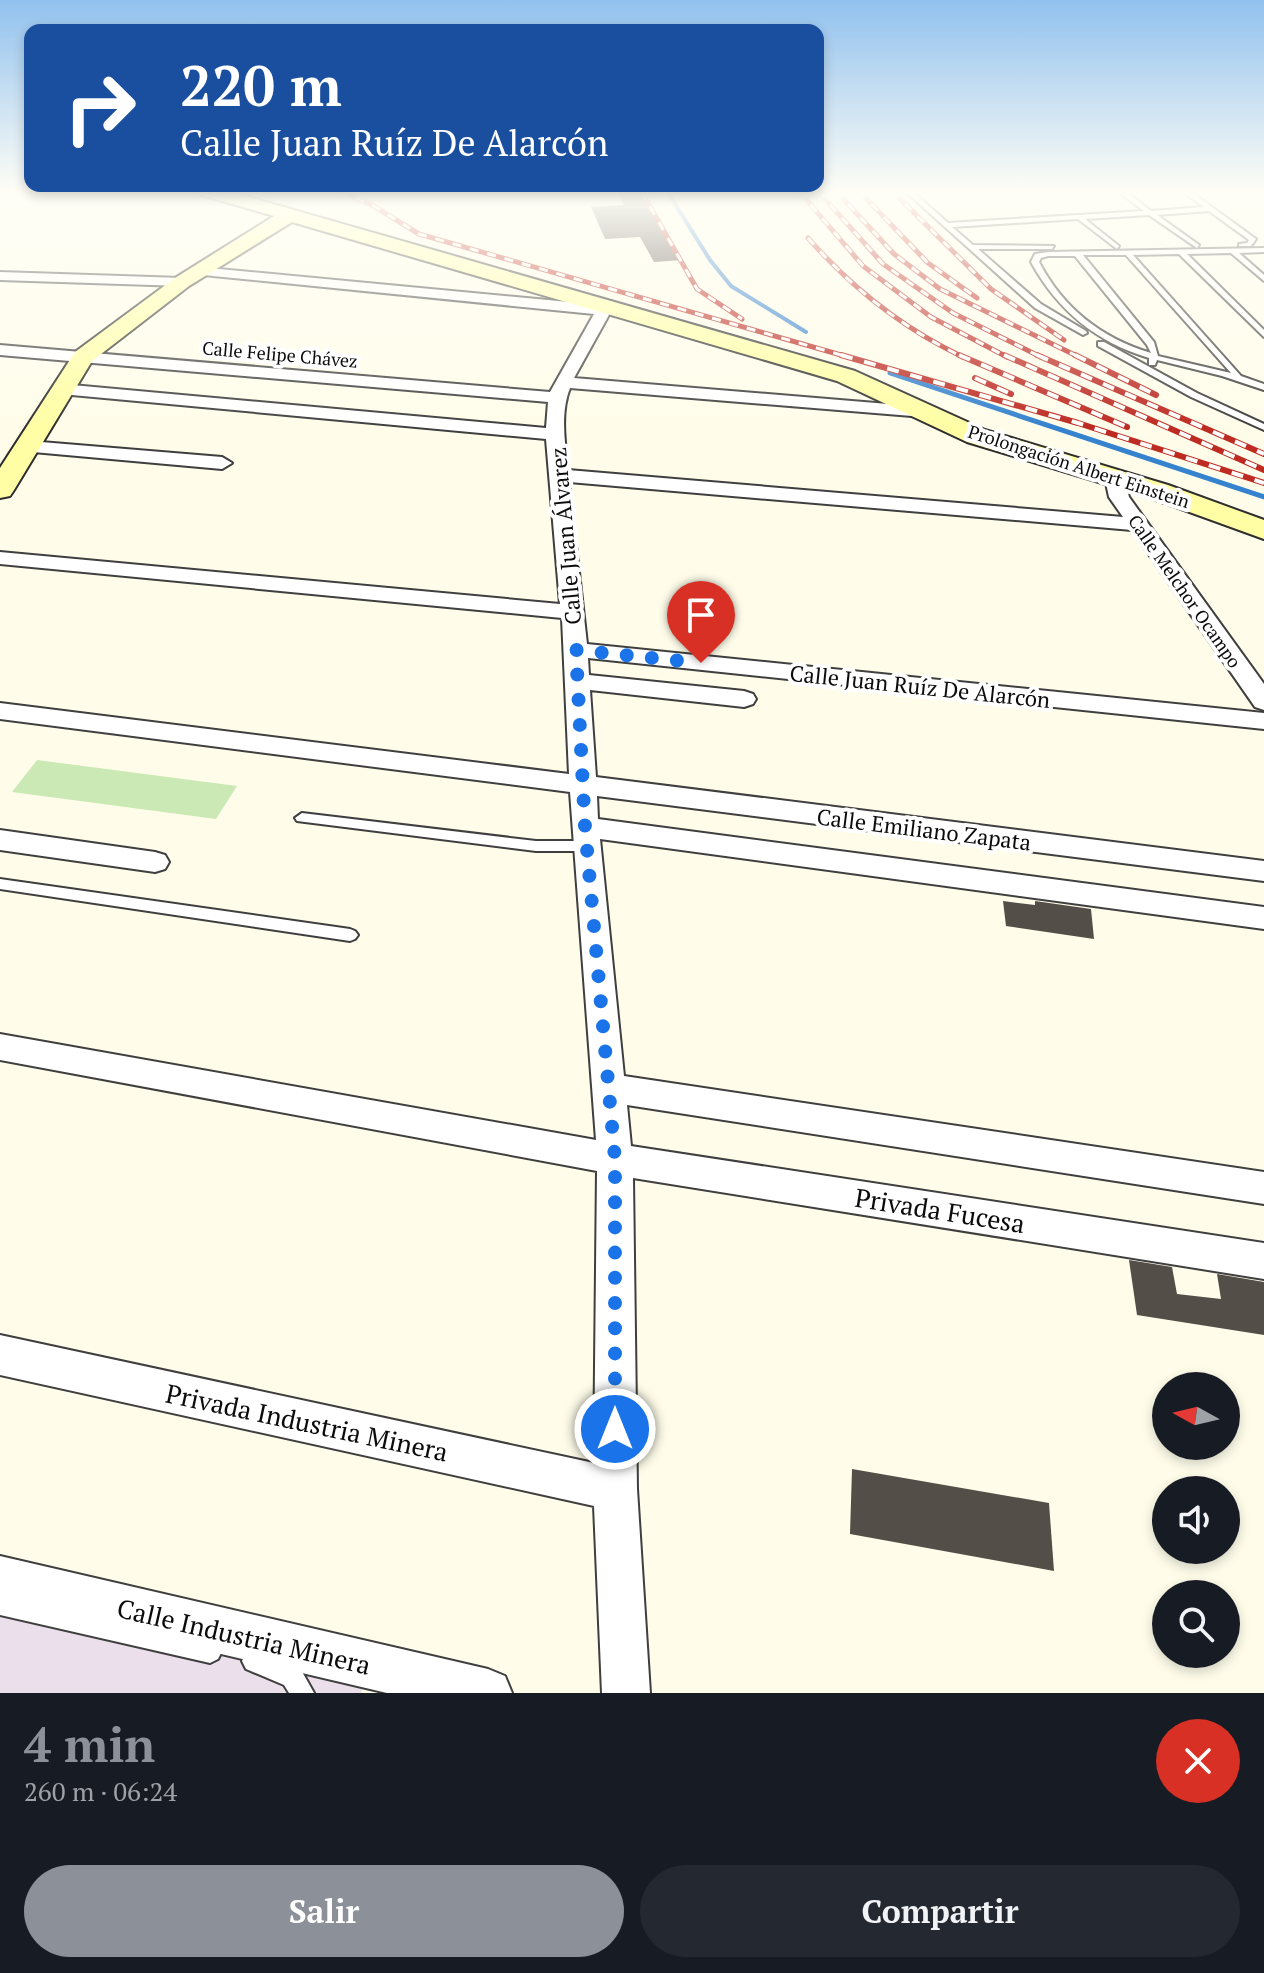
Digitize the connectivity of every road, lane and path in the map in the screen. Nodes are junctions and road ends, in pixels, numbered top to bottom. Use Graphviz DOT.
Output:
graph roads {
  1 [pos="200,270"];
  2 [pos="339,270"];
  3 [pos="478,270"];
  4 [pos="997,270"];
  5 [pos="1041,270"];
  6 [pos="1091,270"];
  7 [pos="1143,270"];
  8 [pos="1199,270"];
  9 [pos="0,276"];
  10 [pos="190,276"];
  11 [pos="420,279"];
  12 [pos="608,308"];
  13 [pos="1264,335"];
  14 [pos="0,350"];
  15 [pos="83,357"];
  16 [pos="1155,358"];
  17 [pos="1147,370"];
  18 [pos="1237,375"];
  19 [pos="674,376"];
  20 [pos="1264,387"];
  21 [pos="61,389"];
  22 [pos="560,390"];
  23 [pos="884,393"];
  24 [pos="924,412"];
  25 [pos="1264,427"];
  26 [pos="555,434"];
  27 [pos="29,447"];
  28 [pos="222,463"];
  29 [pos="561,475"];
  30 [pos="1122,479"];
  31 [pos="0,490"];
  32 [pos="1138,524"];
  33 [pos="1264,530"];
  34 [pos="0,558"];
  35 [pos="572,612"];
  36 [pos="577,666"];
  37 [pos="744,699"];
  38 [pos="1264,702"];
  39 [pos="0,711"];
  40 [pos="1264,721"];
  41 [pos="584,786"];
  42 [pos="302,818"];
  43 [pos="586,837"];
  44 [pos="0,840"];
  45 [pos="155,862"];
  46 [pos="1264,871"];
  47 [pos="0,884"];
  48 [pos="1264,918"];
  49 [pos="350,935"];
  50 [pos="0,1047"];
  51 [pos="611,1088"];
  52 [pos="615,1159"];
  53 [pos="1264,1188"];
  54 [pos="1264,1261"];
  55 [pos="0,1355"];
  56 [pos="615,1489"];
  57 [pos="0,1579"];
  58 [pos="0,1604"];
  59 [pos="302,1693"];
  60 [pos="488,1693"];
  61 [pos="626,1693"];
  1 -- 10 [label="main road"];
  2 -- 11 [label="street"];
  3 -- 12 [label="main road, Prolongación Albert Einstein"];
  4 -- 17 [label="lane"];
  5 -- 16 [label="lane"];
  6 -- 16 [label="lane"];
  7 -- 18 [label="lane"];
  8 -- 13 [label="lane"];
  9 -- 10 [label="street"];
  10 -- 12 [label="street"];
  10 -- 15 [label="main road"];
  12 -- 22 [label="street, Calle Juan Álvarez"];
  12 -- 23 [label="main road, Prolongación Albert Einstein"];
  14 -- 15 [label="street, Calle Felipe Chávez"];
  15 -- 21 [label="main road"];
  15 -- 22 [label="street, Calle Felipe Chávez"];
  16 -- 17 [label="lane"];
  16 -- 18 [label="lane"];
  17 -- 25 [label="lane"];
  18 -- 20 [label="lane"];
  19 -- 23 [label="street"];
  21 -- 26 [label="street"];
  21 -- 27 [label="main road"];
  22 -- 24 [label="street, Calle Felipe Chávez"];
  22 -- 26 [label="street, Calle Juan Álvarez"];
  23 -- 24 [label="main road, Prolongación Albert Einstein"];
  24 -- 30 [label="main road, Prolongación Albert Einstein"];
  26 -- 29 [label="street, Calle Juan Álvarez"];
  27 -- 28 [label="street"];
  27 -- 31 [label="main road"];
  29 -- 32 [label="street"];
  29 -- 35 [label="street, Calle Juan Álvarez"];
  30 -- 32 [label="street, Calle Melchor Ocampo"];
  30 -- 33 [label="main road, Prolongación Albert Einstein"];
  32 -- 38 [label="street, Calle Melchor Ocampo"];
  34 -- 35 [label="street"];
  35 -- 36 [label="street, Calle Juan Álvarez"];
  36 -- 37 [label="street"];
  36 -- 40 [label="street, Calle Juan Ruíz De Alarcón"];
  36 -- 41 [label="street, Calle Juan Álvarez"];
  39 -- 41 [label="street, Calle Emiliano Zapata"];
  41 -- 43 [label="street, Calle Juan Álvarez"];
  41 -- 46 [label="street, Calle Emiliano Zapata"];
  42 -- 43 [label="lane"];
  43 -- 48 [label="street"];
  43 -- 51 [label="street, Calle Juan Álvarez"];
  44 -- 45 [label="street"];
  47 -- 49 [label="lane"];
  50 -- 52 [label="street, Privada Fucesa"];
  51 -- 52 [label="street, Calle Juan Álvarez"];
  51 -- 53 [label="street"];
  52 -- 54 [label="street, Privada Fucesa"];
  52 -- 56 [label="street, Calle Juan Álvarez"];
  55 -- 56 [label="street, Privada Industria Minera"];
  56 -- 61 [label="street, Calle Juan Álvarez"];
  57 -- 60 [label="street, Calle Industria Minera"];
  58 -- 59 [label="lane"];
}
